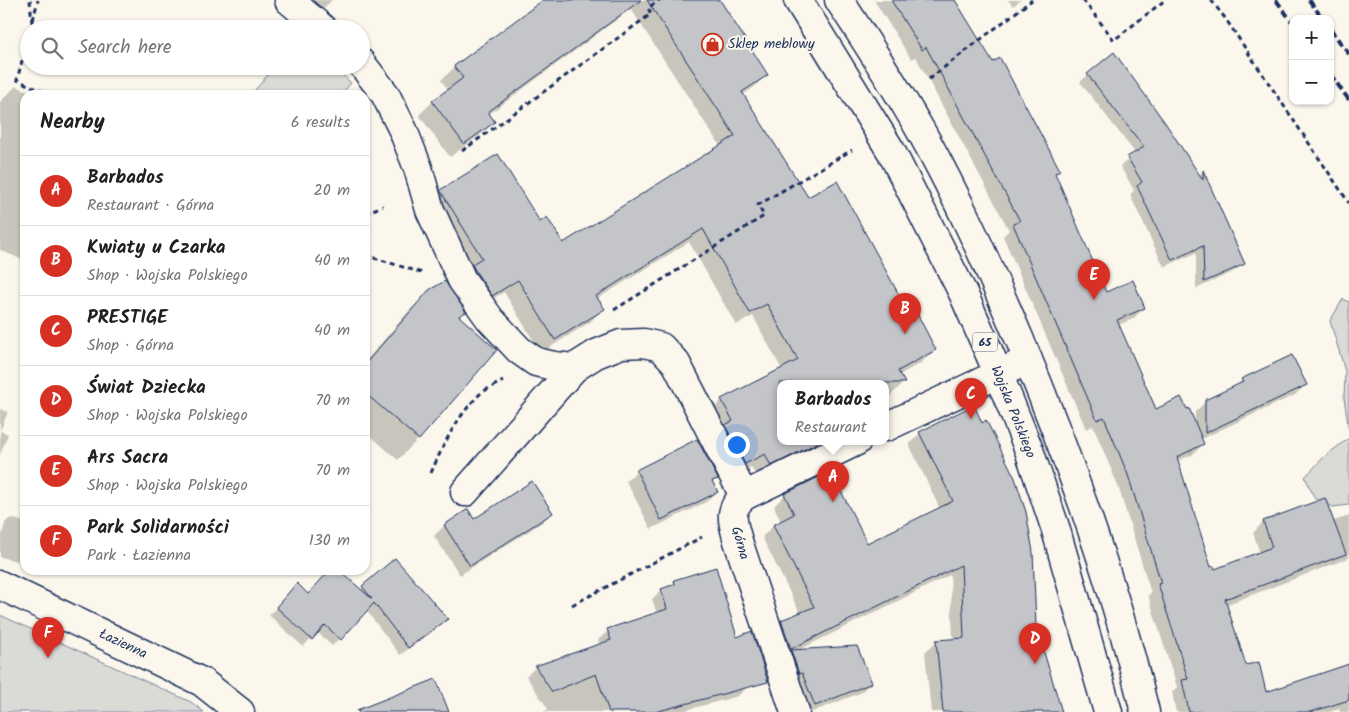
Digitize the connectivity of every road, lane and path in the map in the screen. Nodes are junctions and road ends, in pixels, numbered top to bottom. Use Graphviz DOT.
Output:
graph roads {
  1 [pos="30,0"];
  2 [pos="38,0"];
  3 [pos="289,0"];
  4 [pos="659,0"];
  5 [pos="798,0"];
  6 [pos="839,0"];
  7 [pos="1032,0"];
  8 [pos="1083,0"];
  9 [pos="1165,0"];
  10 [pos="1211,0"];
  11 [pos="32,20"];
  12 [pos="33,20"];
  13 [pos="312,20"];
  14 [pos="20,68"];
  15 [pos="370,75"];
  16 [pos="927,81"];
  17 [pos="40,90"];
  18 [pos="853,150"];
  19 [pos="462,151"];
  20 [pos="1349,203"];
  21 [pos="382,206"];
  22 [pos="370,211"];
  23 [pos="370,257"];
  24 [pos="462,280"];
  25 [pos="608,313"];
  26 [pos="1028,360"];
  27 [pos="536,362"];
  28 [pos="574,368"];
  29 [pos="998,373"];
  30 [pos="889,426"];
  31 [pos="849,445"];
  32 [pos="431,473"];
  33 [pos="464,492"];
  34 [pos="744,496"];
  35 [pos="733,521"];
  36 [pos="0,585"];
  37 [pos="572,606"];
  38 [pos="240,712"];
  39 [pos="795,712"];
  40 [pos="1108,712"];
  41 [pos="1145,712"];
  1 -- 11 [label="path"];
  2 -- 12 [label="path"];
  3 -- 13 [label="main road"];
  4 -- 19 [label="path"];
  5 -- 29 [label="main road, Wojska Polskiego / 65"];
  6 -- 26 [label="main road, 65"];
  7 -- 16 [label="path"];
  8 -- 9 [label="path"];
  10 -- 20 [label="path"];
  14 -- 17 [label="path"];
  15 -- 24 [label="main road"];
  18 -- 25 [label="path"];
  21 -- 22 [label="path"];
  23 -- 24 [label="path"];
  24 -- 27 [label="main road"];
  26 -- 29 [label="main road"];
  26 -- 41 [label="main road, 65"];
  27 -- 28 [label="main road"];
  27 -- 32 [label="path"];
  28 -- 33 [label="main road"];
  28 -- 34 [label="main road"];
  29 -- 30 [label="main road"];
  29 -- 40 [label="main road, Wojska Polskiego / 65"];
  31 -- 34 [label="main road"];
  34 -- 35 [label="main road, Górna"];
  35 -- 37 [label="path"];
  35 -- 39 [label="main road, Górna"];
  36 -- 38 [label="main road, Łazienna"];
}
